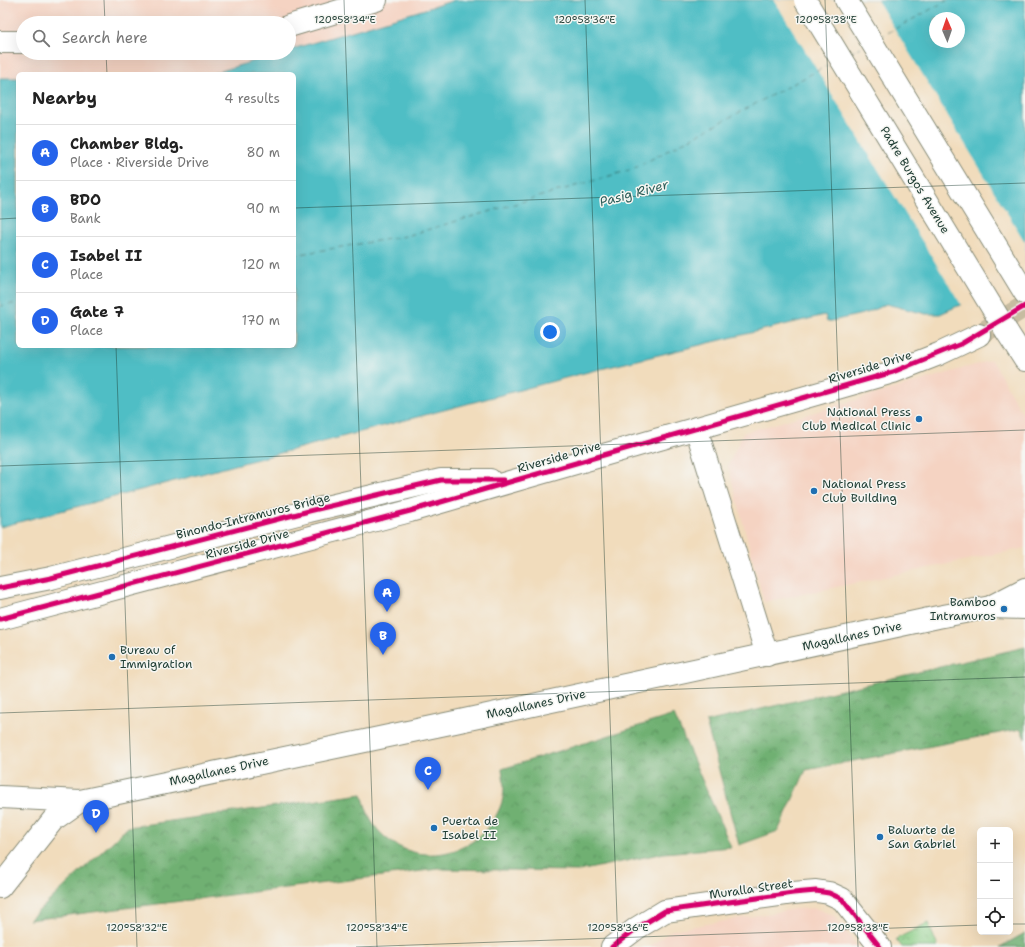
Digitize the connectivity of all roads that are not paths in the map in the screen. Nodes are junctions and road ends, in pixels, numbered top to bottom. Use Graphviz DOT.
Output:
graph roads {
  1 [pos="376,0"];
  2 [pos="805,0"];
  3 [pos="846,0"];
  4 [pos="331,6"];
  5 [pos="296,23"];
  6 [pos="0,42"];
  7 [pos="16,42"];
  8 [pos="1025,293"];
  9 [pos="979,334"];
  10 [pos="1025,360"];
  11 [pos="696,428"];
  12 [pos="513,481"];
  13 [pos="0,588"];
  14 [pos="1025,589"];
  15 [pos="991,607"];
  16 [pos="1025,608"];
  17 [pos="0,619"];
  18 [pos="767,655"];
  19 [pos="0,797"];
  20 [pos="80,801"];
  21 [pos="0,887"];
  22 [pos="612,947"];
  23 [pos="880,947"];
  1 -- 4 [label="street"];
  2 -- 10 [label="street, Padre Burgos Avenue, bridge"];
  3 -- 8 [label="street"];
  4 -- 5 [label="street"];
  6 -- 7 [label="street"];
  9 -- 11 [label="street, Riverside Drive"];
  11 -- 12 [label="street, Riverside Drive"];
  11 -- 18 [label="street"];
  12 -- 13 [label="street, Binondo-Intramuros Bridge"];
  12 -- 17 [label="street, Riverside Drive"];
  14 -- 15 [label="street, Magallanes Drive"];
  15 -- 16 [label="street, Magallanes Drive"];
  15 -- 18 [label="street, Magallanes Drive"];
  18 -- 20 [label="street, Magallanes Drive"];
  19 -- 20 [label="street, Magallanes Drive"];
  20 -- 21 [label="street, Magallanes Drive"];
  22 -- 23 [label="street, Muralla Street"];
}
